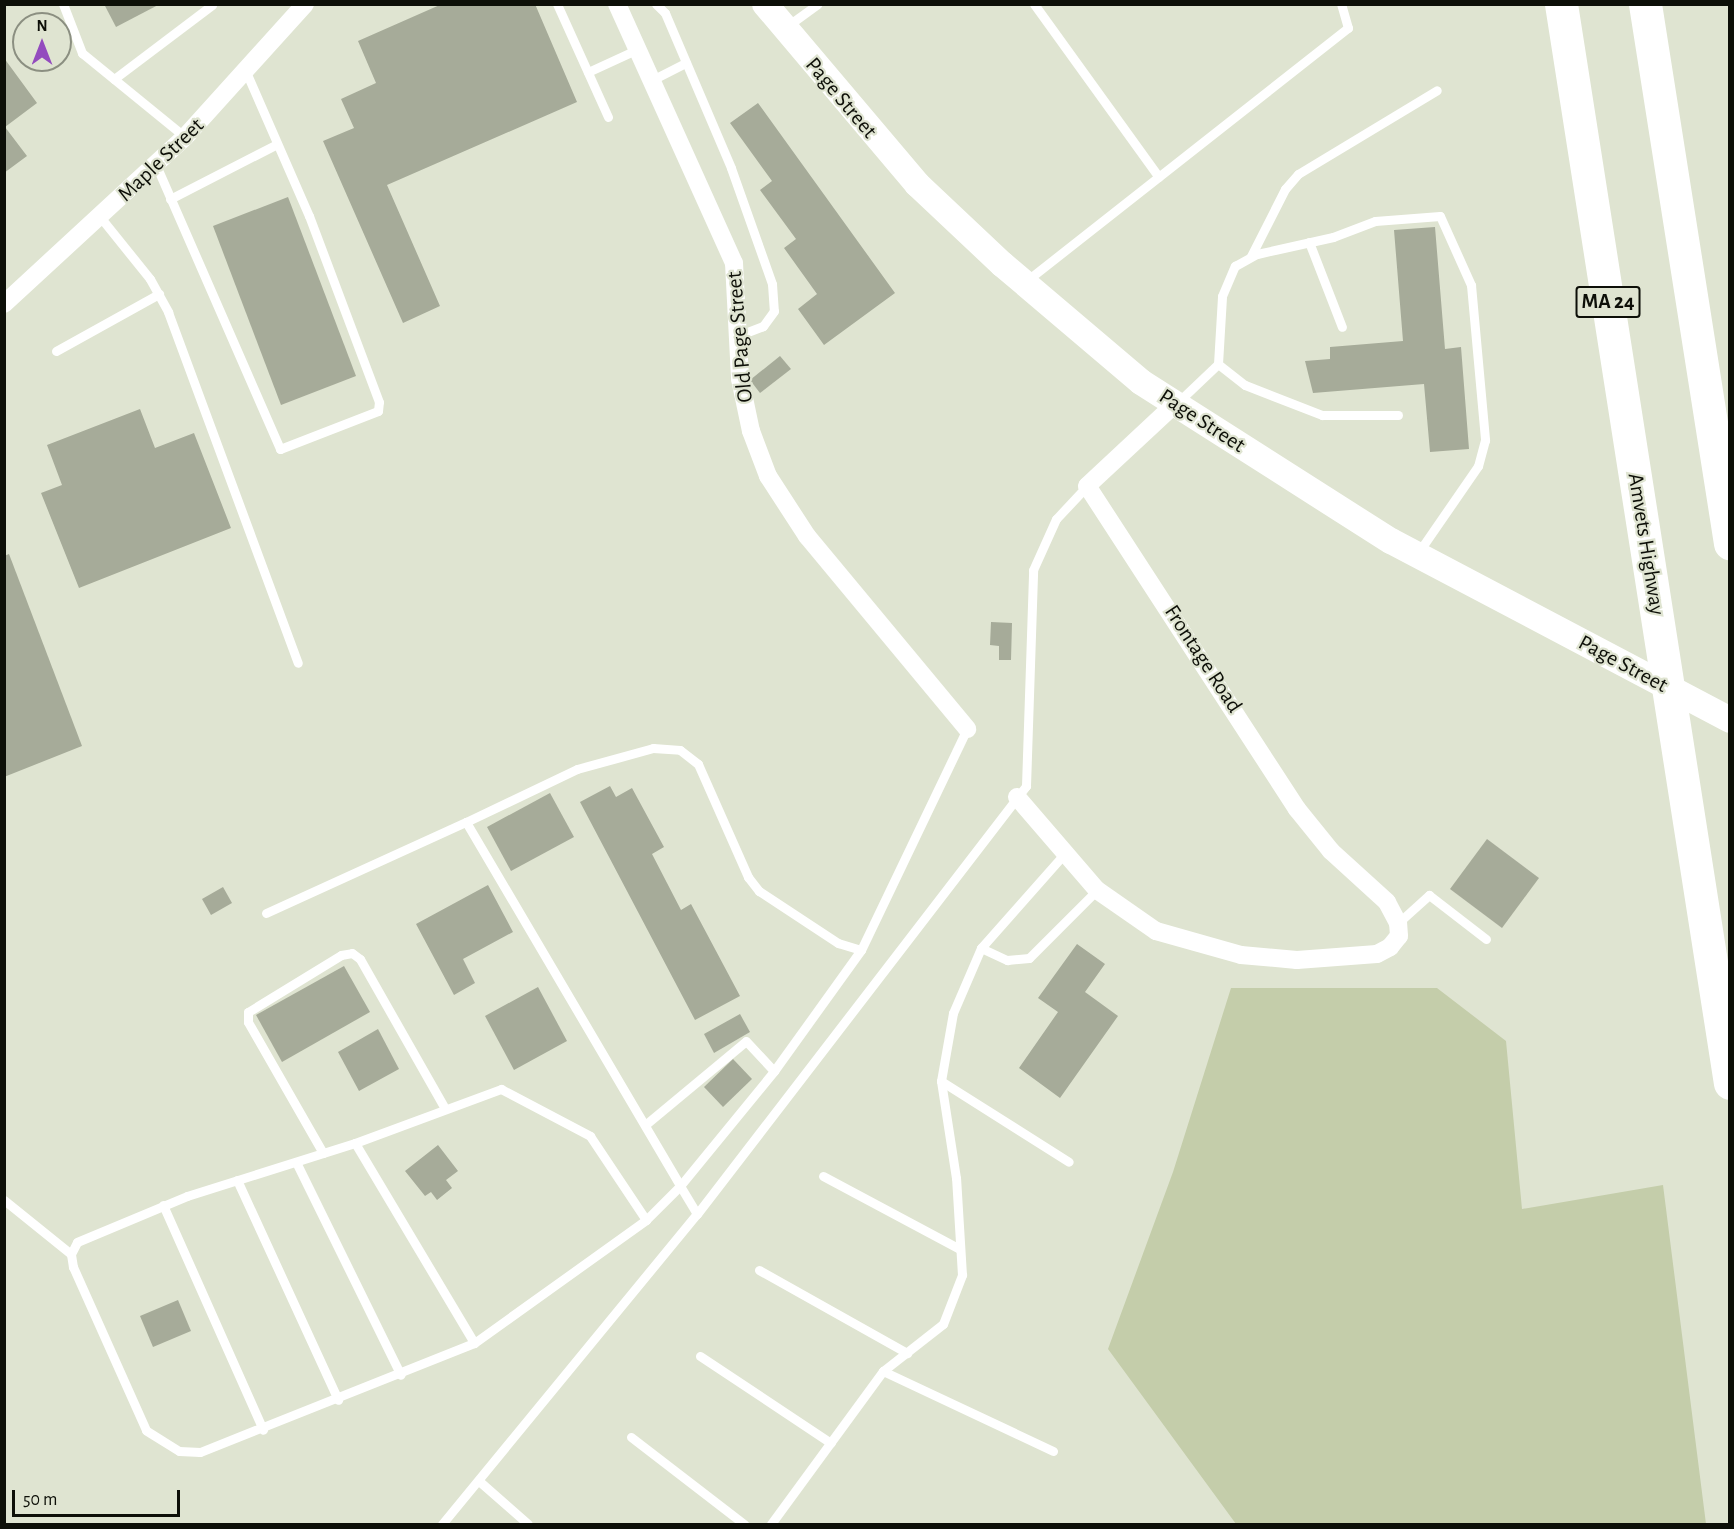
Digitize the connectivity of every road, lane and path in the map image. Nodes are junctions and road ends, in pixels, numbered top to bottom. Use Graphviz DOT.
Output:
graph roads {
  1 [pos="63,4"];
  2 [pos="305,4"];
  3 [pos="557,4"];
  4 [pos="617,4"];
  5 [pos="656,4"];
  6 [pos="765,4"];
  7 [pos="818,4"];
  8 [pos="1034,4"];
  9 [pos="1341,4"];
  10 [pos="1561,4"];
  11 [pos="1645,4"];
  12 [pos="212,5"];
  13 [pos="784,29"];
  14 [pos="638,49"];
  15 [pos="686,63"];
  16 [pos="588,72"];
  17 [pos="247,74"];
  18 [pos="114,79"];
  19 [pos="652,80"];
  20 [pos="1437,90"];
  21 [pos="608,117"];
  22 [pos="185,137"];
  23 [pos="277,144"];
  24 [pos="156,165"];
  25 [pos="1159,177"];
  26 [pos="170,199"];
  27 [pos="101,218"];
  28 [pos="1309,242"];
  29 [pos="1251,256"];
  30 [pos="1024,283"];
  31 [pos="159,294"];
  32 [pos="4,304"];
  33 [pos="1342,327"];
  34 [pos="740,335"];
  35 [pos="56,351"];
  36 [pos="1218,364"];
  37 [pos="1176,403"];
  38 [pos="1398,415"];
  39 [pos="1087,486"];
  40 [pos="1730,543"];
  41 [pos="1416,555"];
  42 [pos="298,663"];
  43 [pos="1730,720"];
  44 [pos="967,729"];
  45 [pos="1017,797"];
  46 [pos="466,822"];
  47 [pos="1065,854"];
  48 [pos="1097,890"];
  49 [pos="266,913"];
  50 [pos="1398,923"];
  51 [pos="1486,939"];
  52 [pos="981,948"];
  53 [pos="861,950"];
  54 [pos="774,1071"];
  55 [pos="941,1081"];
  56 [pos="1730,1083"];
  57 [pos="444,1107"];
  58 [pos="645,1125"];
  59 [pos="355,1143"];
  60 [pos="322,1153"];
  61 [pos="296,1162"];
  62 [pos="1069,1162"];
  63 [pos="823,1176"];
  64 [pos="237,1180"];
  65 [pos="680,1186"];
  66 [pos="4,1200"];
  67 [pos="163,1205"];
  68 [pos="697,1214"];
  69 [pos="646,1220"];
  70 [pos="960,1249"];
  71 [pos="71,1254"];
  72 [pos="759,1270"];
  73 [pos="474,1343"];
  74 [pos="907,1353"];
  75 [pos="700,1356"];
  76 [pos="883,1371"];
  77 [pos="401,1375"];
  78 [pos="338,1400"];
  79 [pos="263,1430"];
  80 [pos="631,1437"];
  81 [pos="831,1443"];
  82 [pos="1053,1451"];
  83 [pos="478,1481"];
  84 [pos="442,1524"];
  85 [pos="528,1524"];
  86 [pos="744,1524"];
  87 [pos="771,1524"];
  1 -- 18 [label="lane"];
  2 -- 17 [label="street, Maple Street"];
  3 -- 16 [label="lane"];
  4 -- 14 [label="street, Old Page Street"];
  5 -- 15 [label="lane"];
  6 -- 13 [label="main road, Page Street"];
  7 -- 13 [label="lane"];
  8 -- 25 [label="lane"];
  9 -- 25 [label="lane"];
  10 -- 56 [label="highway, Amvets Highway / MA 24"];
  11 -- 40 [label="highway"];
  12 -- 18 [label="lane"];
  13 -- 30 [label="main road, Page Street"];
  14 -- 16 [label="lane"];
  14 -- 19 [label="street, Old Page Street"];
  15 -- 19 [label="lane"];
  15 -- 34 [label="lane"];
  16 -- 21 [label="lane"];
  17 -- 22 [label="street, Maple Street"];
  17 -- 23 [label="lane"];
  18 -- 22 [label="lane"];
  19 -- 34 [label="street, Old Page Street"];
  20 -- 29 [label="lane"];
  22 -- 24 [label="street, Maple Street"];
  23 -- 26 [label="lane"];
  23 -- 26 [label="lane"];
  24 -- 26 [label="lane"];
  24 -- 27 [label="street, Maple Street"];
  25 -- 30 [label="lane"];
  27 -- 31 [label="lane"];
  27 -- 32 [label="street, Maple Street"];
  28 -- 29 [label="lane"];
  28 -- 33 [label="lane"];
  28 -- 41 [label="lane"];
  29 -- 36 [label="lane"];
  30 -- 37 [label="main road, Page Street"];
  31 -- 35 [label="lane"];
  31 -- 42 [label="lane"];
  34 -- 44 [label="street, Old Page Street"];
  36 -- 37 [label="lane"];
  36 -- 38 [label="lane"];
  37 -- 39 [label="street"];
  37 -- 41 [label="main road, Page Street"];
  39 -- 45 [label="lane"];
  39 -- 50 [label="street, Frontage Road"];
  41 -- 43 [label="main road, Page Street"];
  44 -- 53 [label="lane"];
  45 -- 47 [label="street"];
  45 -- 68 [label="lane"];
  46 -- 49 [label="lane"];
  46 -- 53 [label="lane"];
  46 -- 58 [label="lane"];
  47 -- 48 [label="street"];
  47 -- 52 [label="lane"];
  48 -- 50 [label="street"];
  48 -- 52 [label="lane"];
  50 -- 51 [label="lane"];
  52 -- 55 [label="lane"];
  53 -- 54 [label="lane"];
  54 -- 58 [label="lane"];
  54 -- 65 [label="lane"];
  55 -- 62 [label="lane"];
  55 -- 70 [label="lane"];
  57 -- 59 [label="lane"];
  57 -- 60 [label="lane"];
  57 -- 69 [label="lane"];
  58 -- 65 [label="lane"];
  59 -- 60 [label="lane"];
  59 -- 73 [label="lane"];
  60 -- 61 [label="lane"];
  61 -- 64 [label="lane"];
  61 -- 77 [label="lane"];
  63 -- 70 [label="lane"];
  64 -- 67 [label="lane"];
  64 -- 78 [label="lane"];
  65 -- 68 [label="lane"];
  65 -- 69 [label="lane"];
  66 -- 71 [label="lane"];
  67 -- 71 [label="lane"];
  67 -- 79 [label="lane"];
  68 -- 83 [label="lane"];
  69 -- 73 [label="lane"];
  70 -- 74 [label="lane"];
  71 -- 79 [label="lane"];
  72 -- 74 [label="lane"];
  73 -- 77 [label="lane"];
  74 -- 76 [label="lane"];
  75 -- 81 [label="lane"];
  76 -- 81 [label="lane"];
  76 -- 82 [label="lane"];
  77 -- 78 [label="lane"];
  78 -- 79 [label="lane"];
  80 -- 86 [label="lane"];
  81 -- 87 [label="lane"];
  83 -- 84 [label="lane"];
  83 -- 85 [label="lane"];
}
